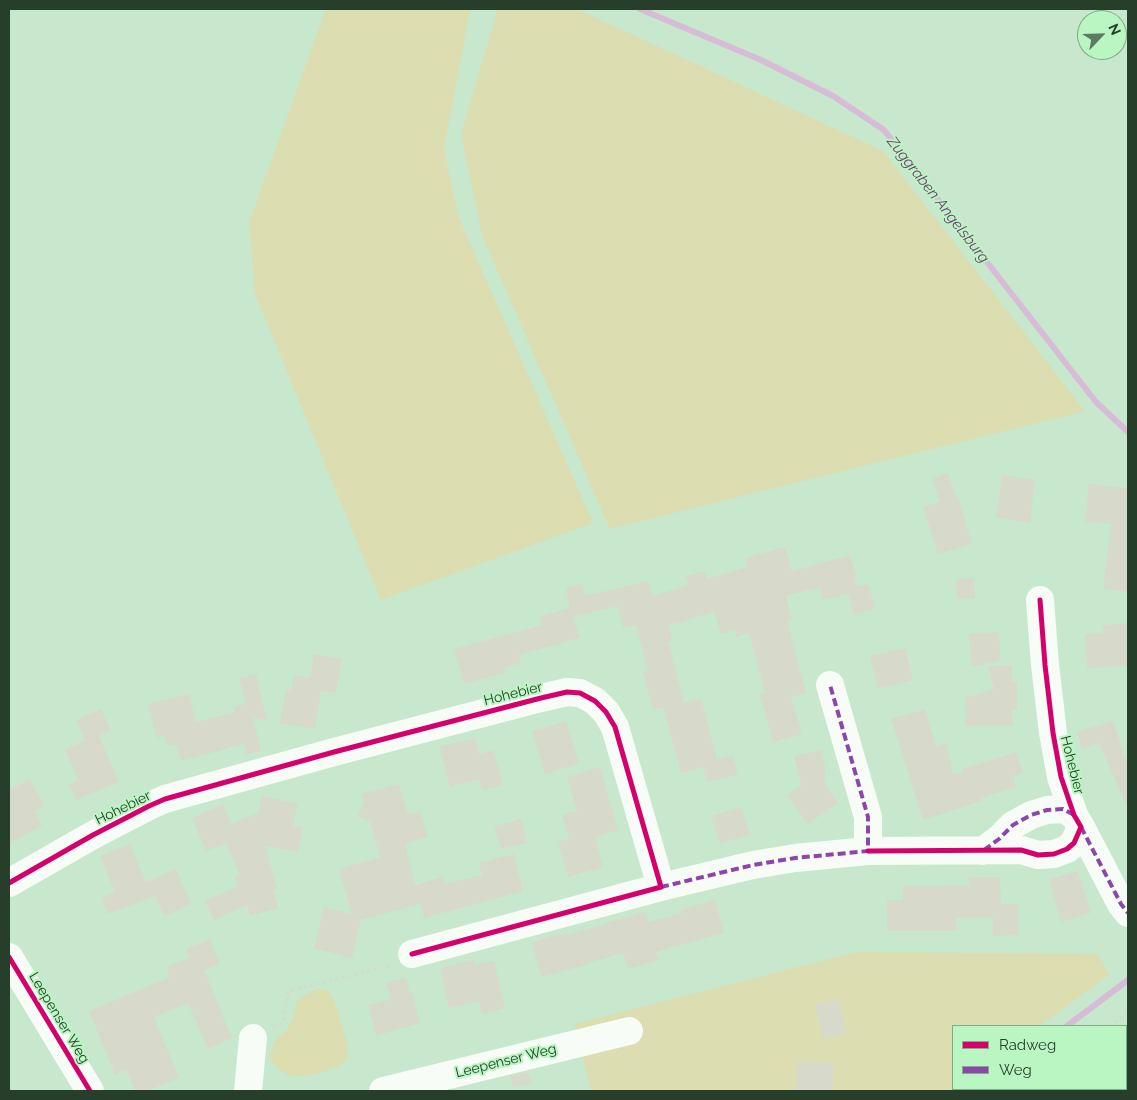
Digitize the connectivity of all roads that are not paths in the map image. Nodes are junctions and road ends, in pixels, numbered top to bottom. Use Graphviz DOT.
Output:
graph roads {
  1 [pos="1040,600"];
  2 [pos="830,685"];
  3 [pos="1078,821"];
  4 [pos="868,851"];
  5 [pos="983,851"];
  6 [pos="9,883"];
  7 [pos="661,887"];
  8 [pos="1128,913"];
  9 [pos="412,954"];
  10 [pos="9,957"];
  11 [pos="629,1031"];
  12 [pos="253,1038"];
  13 [pos="90,1091"];
  14 [pos="248,1091"];
  15 [pos="383,1091"];
  1 -- 3 [label="street, Hohebier"];
  2 -- 4 [label="street"];
  3 -- 5 [label="street, Hohebier"];
  3 -- 5 [label="street"];
  3 -- 8 [label="street, Hohebier"];
  4 -- 5 [label="street"];
  4 -- 7 [label="street"];
  6 -- 7 [label="street, Hohebier"];
  7 -- 9 [label="street"];
  10 -- 13 [label="street, Leepenser Weg"];
  11 -- 15 [label="street, Leepenser Weg"];
  12 -- 14 [label="street"];
}
